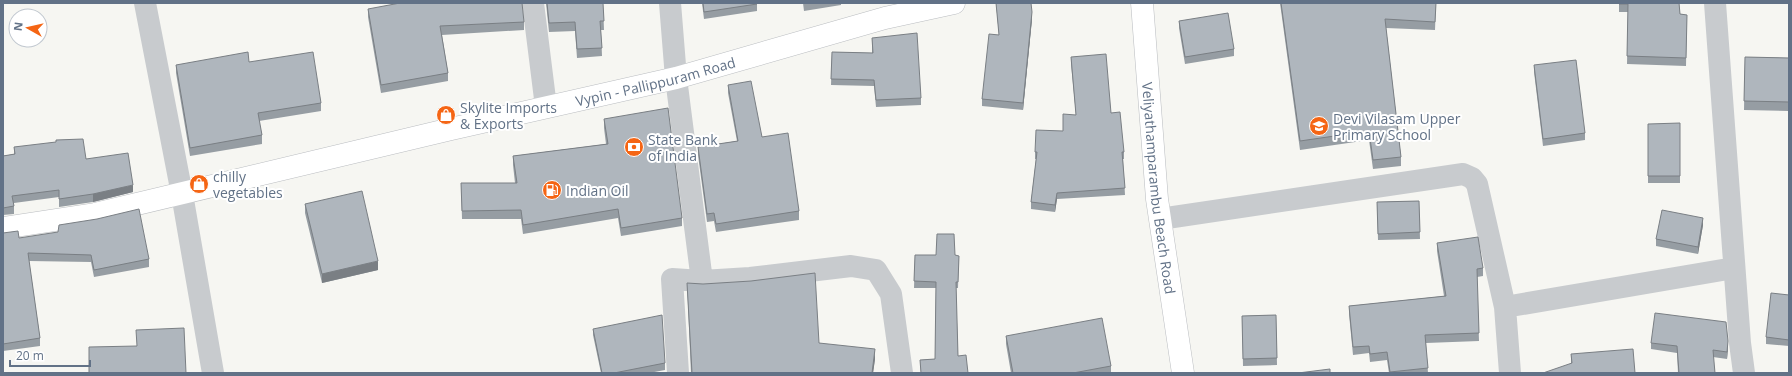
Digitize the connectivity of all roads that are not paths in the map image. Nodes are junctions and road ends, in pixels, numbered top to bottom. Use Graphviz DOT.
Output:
graph roads {
  1 [pos="144,3"];
  2 [pos="533,3"];
  3 [pos="670,3"];
  4 [pos="954,3"];
  5 [pos="1142,3"];
  6 [pos="1715,3"];
  7 [pos="676,78"];
  8 [pos="546,107"];
  9 [pos="182,194"];
  10 [pos="1160,219"];
  11 [pos="3,228"];
  12 [pos="1734,268"];
  13 [pos="702,281"];
  14 [pos="1505,307"];
  15 [pos="213,373"];
  16 [pos="678,373"];
  17 [pos="902,373"];
  18 [pos="1183,373"];
  19 [pos="1510,373"];
  20 [pos="1744,373"];
  1 -- 9 [label="street"];
  2 -- 8 [label="street"];
  3 -- 7 [label="street"];
  4 -- 7 [label="main road, Vypin - Pallippuram Road"];
  5 -- 10 [label="main road, Veliyathamparambu Beach Road"];
  6 -- 12 [label="street"];
  7 -- 8 [label="main road, Vypin - Pallippuram Road"];
  7 -- 13 [label="street"];
  8 -- 9 [label="main road, Vypin - Pallippuram Road"];
  9 -- 11 [label="main road, Vypin - Pallippuram Road"];
  9 -- 15 [label="street"];
  10 -- 14 [label="street"];
  10 -- 18 [label="main road, Veliyathamparambu Beach Road"];
  12 -- 14 [label="street"];
  12 -- 20 [label="street"];
  13 -- 16 [label="street"];
  13 -- 17 [label="street"];
  14 -- 19 [label="street"];
}
